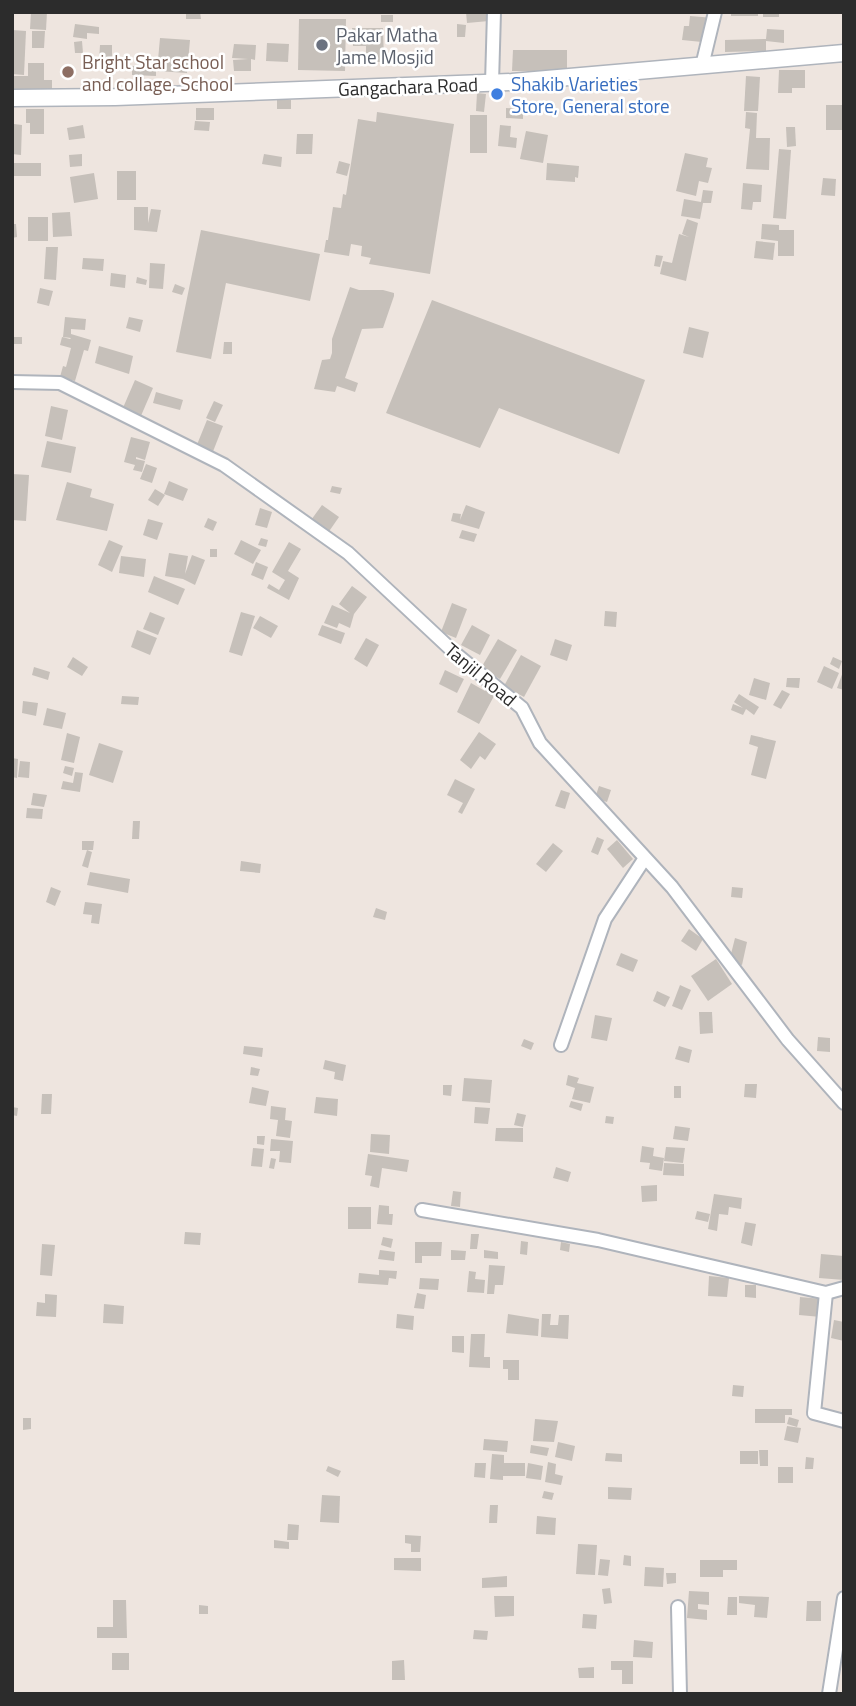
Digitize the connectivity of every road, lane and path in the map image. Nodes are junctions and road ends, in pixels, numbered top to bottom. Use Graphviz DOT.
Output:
graph roads {
  1 [pos="494,12"];
  2 [pos="715,12"];
  3 [pos="844,53"];
  4 [pos="702,66"];
  5 [pos="492,83"];
  6 [pos="12,98"];
  7 [pos="12,382"];
  8 [pos="645,858"];
  9 [pos="561,1045"];
  10 [pos="844,1102"];
  11 [pos="422,1210"];
  12 [pos="844,1289"];
  13 [pos="826,1293"];
  14 [pos="844,1421"];
  15 [pos="844,1598"];
  16 [pos="678,1607"];
  17 [pos="680,1694"];
  18 [pos="829,1694"];
  1 -- 5 [label="street"];
  2 -- 4 [label="street"];
  3 -- 4 [label="main road, Gangachara Road"];
  4 -- 5 [label="main road, Gangachara Road"];
  5 -- 6 [label="main road, Gangachara Road"];
  7 -- 8 [label="street, Tanjil Road"];
  8 -- 9 [label="street"];
  8 -- 10 [label="street, Tanjil Road"];
  11 -- 13 [label="street"];
  12 -- 13 [label="street"];
  13 -- 14 [label="street"];
  15 -- 18 [label="street"];
  16 -- 17 [label="street"];
}
